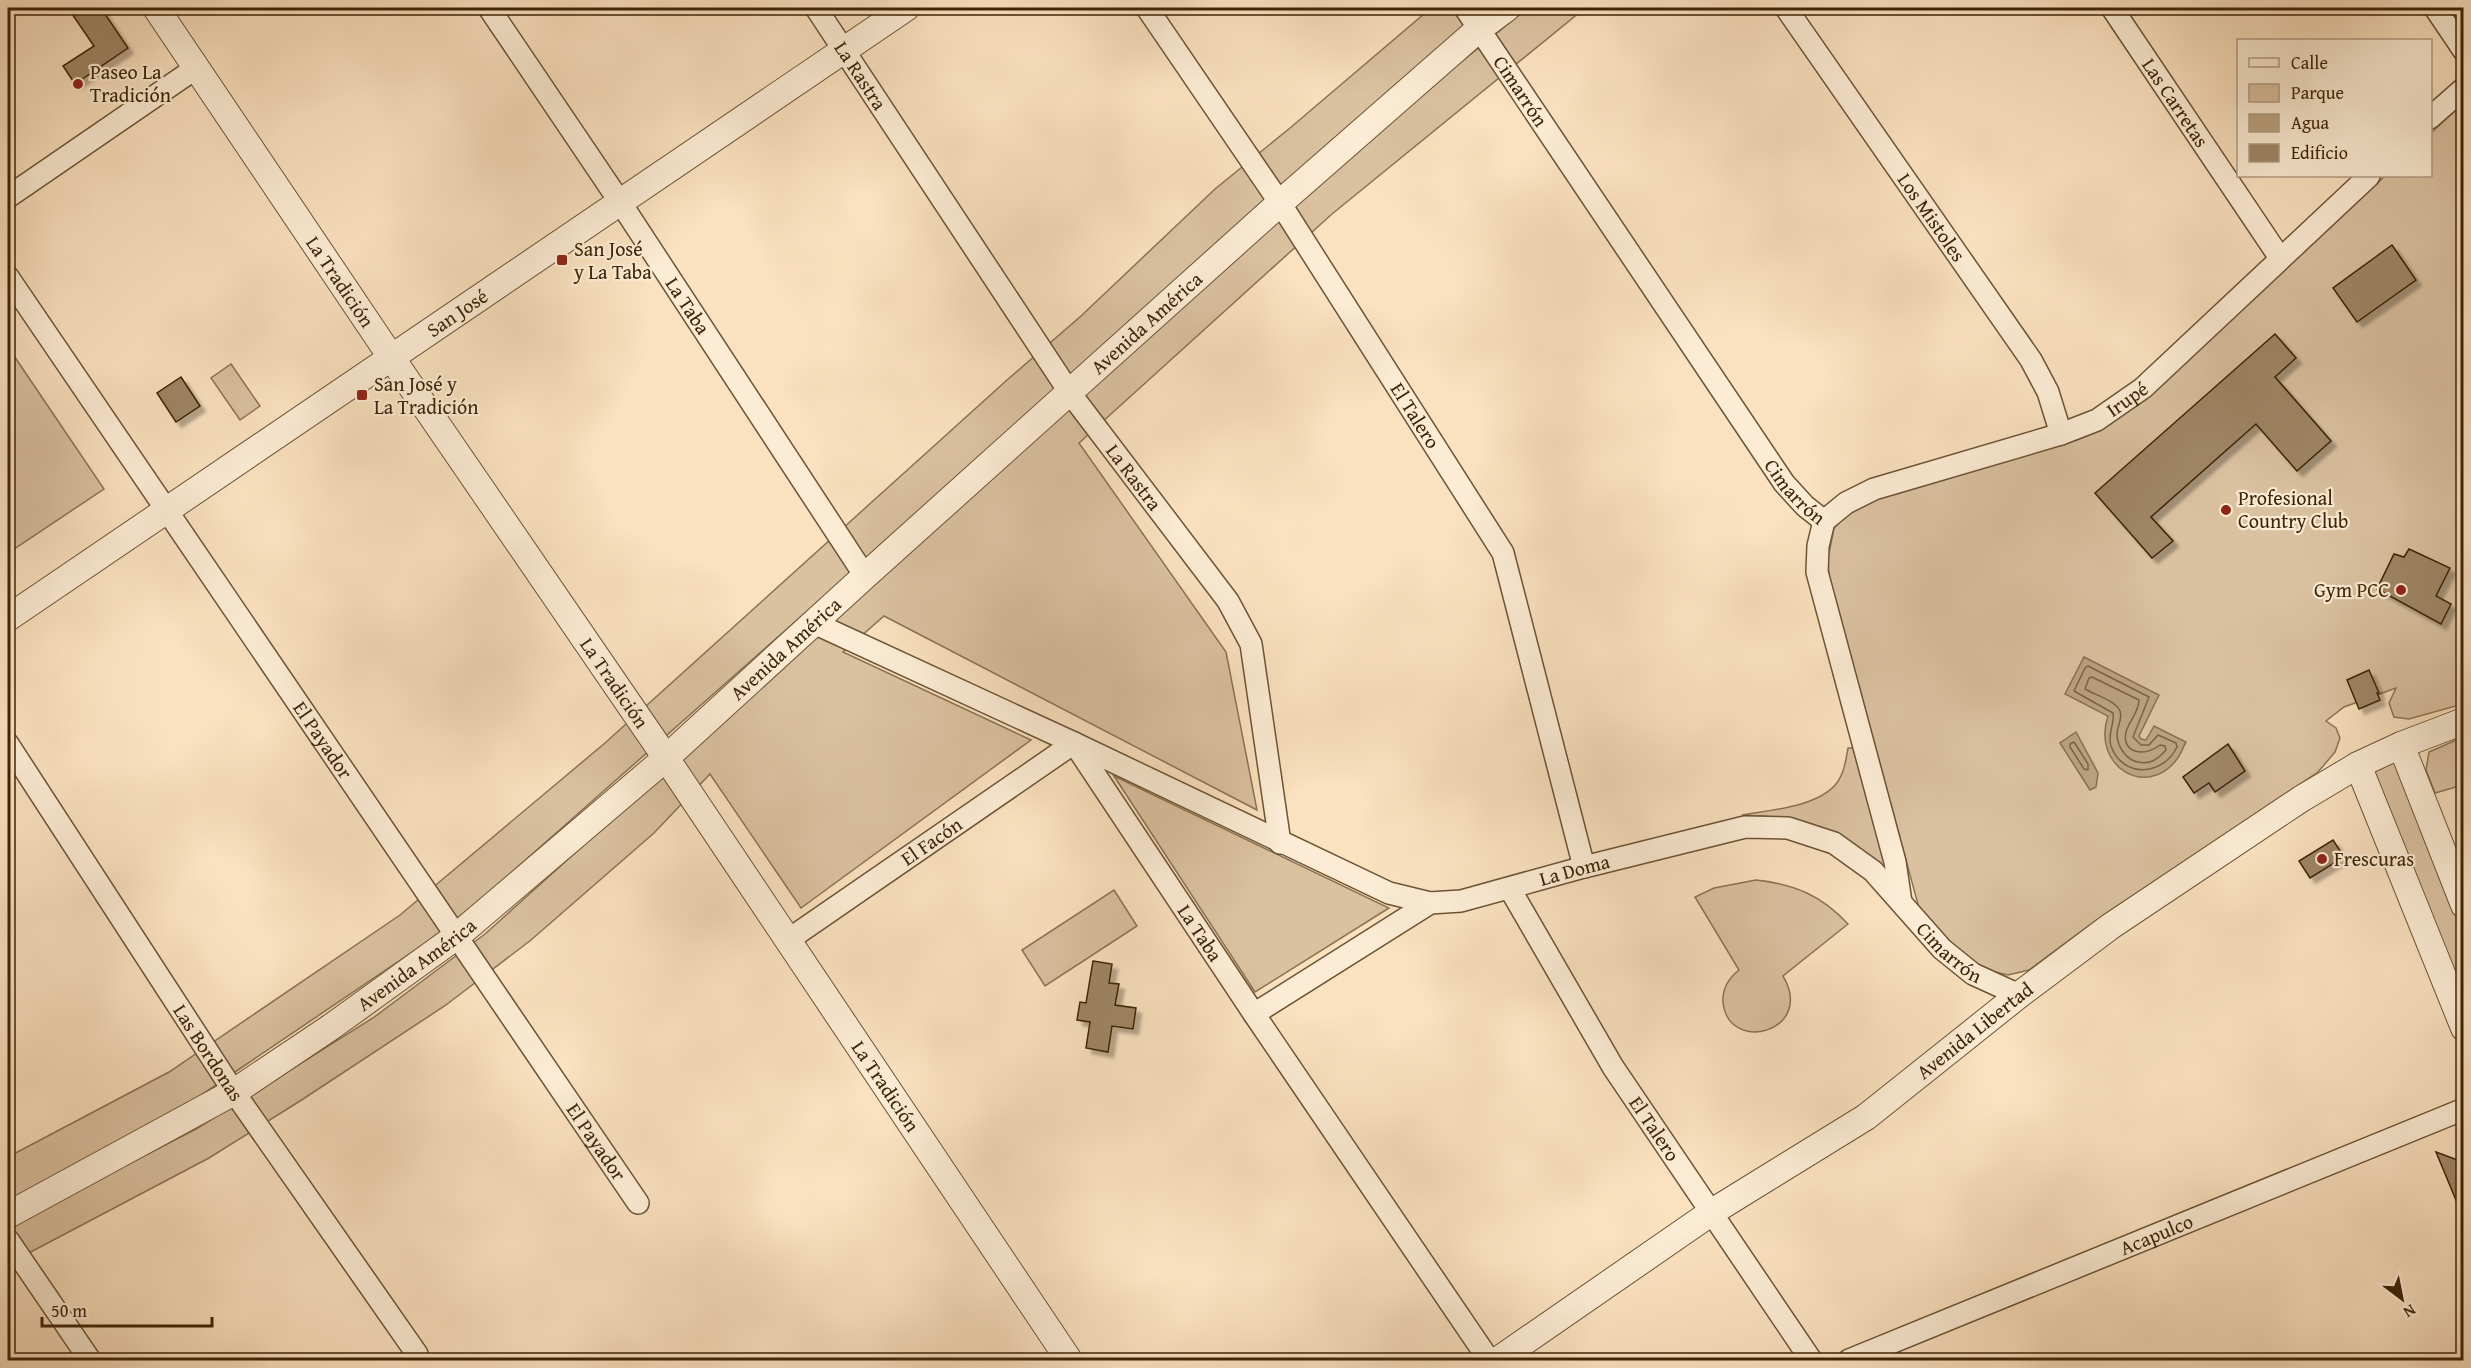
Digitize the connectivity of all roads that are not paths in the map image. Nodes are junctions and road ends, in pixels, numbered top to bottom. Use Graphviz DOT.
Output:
graph roads {
  1 [pos="489,8"];
  2 [pos="816,8"];
  3 [pos="906,8"];
  4 [pos="1147,8"];
  5 [pos="1465,8"];
  6 [pos="1507,8"];
  7 [pos="1786,8"];
  8 [pos="2112,8"];
  9 [pos="2435,8"];
  10 [pos="163,10"];
  11 [pos="1480,28"];
  12 [pos="844,49"];
  13 [pos="2463,51"];
  14 [pos="196,68"];
  15 [pos="2463,87"];
  16 [pos="2432,116"];
  17 [pos="2368,177"];
  18 [pos="8,197"];
  19 [pos="620,202"];
  20 [pos="1280,203"];
  21 [pos="2280,258"];
  22 [pos="8,277"];
  23 [pos="390,357"];
  24 [pos="1070,393"];
  25 [pos="2061,434"];
  26 [pos="167,509"];
  27 [pos="1824,521"];
  28 [pos="865,576"];
  29 [pos="8,618"];
  30 [pos="814,623"];
  31 [pos="2463,721"];
  32 [pos="1074,743"];
  33 [pos="8,744"];
  34 [pos="2401,745"];
  35 [pos="666,758"];
  36 [pos="2358,765"];
  37 [pos="1280,843"];
  38 [pos="1584,867"];
  39 [pos="1510,889"];
  40 [pos="1901,902"];
  41 [pos="1431,903"];
  42 [pos="2463,904"];
  43 [pos="457,936"];
  44 [pos="788,940"];
  45 [pos="2019,995"];
  46 [pos="1254,1014"];
  47 [pos="2463,1028"];
  48 [pos="234,1092"];
  49 [pos="2463,1109"];
  50 [pos="638,1203"];
  51 [pos="1712,1212"];
  52 [pos="8,1215"];
  53 [pos="8,1240"];
  54 [pos="417,1353"];
  55 [pos="90,1360"];
  56 [pos="1069,1360"];
  57 [pos="1489,1360"];
  58 [pos="1498,1360"];
  59 [pos="1811,1360"];
  60 [pos="1849,1360"];
  1 -- 19 [label="street, La Taba"];
  2 -- 12 [label="street, La Rastra"];
  3 -- 12 [label="street, San José"];
  4 -- 20 [label="street, El Talero"];
  5 -- 11 [label="street, Cimarrón"];
  6 -- 11 [label="street, Avenida América"];
  7 -- 25 [label="street, Los Mistoles"];
  8 -- 21 [label="street, Las Carretas"];
  9 -- 13 [label="street"];
  10 -- 14 [label="street, La Tradición"];
  11 -- 20 [label="street, Avenida América"];
  11 -- 27 [label="street, Cimarrón"];
  12 -- 19 [label="street, San José"];
  12 -- 24 [label="street, La Rastra"];
  14 -- 18 [label="street"];
  14 -- 23 [label="street, La Tradición"];
  15 -- 16 [label="street"];
  17 -- 21 [label="street, Irupé"];
  19 -- 23 [label="street, San José"];
  19 -- 28 [label="street, La Taba"];
  20 -- 24 [label="street, Avenida América"];
  20 -- 38 [label="street, El Talero"];
  21 -- 25 [label="street, Irupé"];
  22 -- 26 [label="street, El Payador"];
  23 -- 26 [label="street, San José"];
  23 -- 35 [label="street, La Tradición"];
  24 -- 28 [label="street, Avenida América"];
  24 -- 37 [label="street, La Rastra"];
  25 -- 27 [label="street, Irupé"];
  26 -- 29 [label="street, San José"];
  26 -- 43 [label="street, El Payador"];
  27 -- 40 [label="street, Cimarrón"];
  28 -- 30 [label="street, Avenida América"];
  30 -- 32 [label="street"];
  30 -- 35 [label="street, Avenida América"];
  31 -- 34 [label="street, Avenida Libertad"];
  32 -- 37 [label="street"];
  32 -- 44 [label="street, El Facón"];
  32 -- 46 [label="street, La Taba"];
  33 -- 48 [label="street, Las Bordonas"];
  34 -- 36 [label="street, Avenida Libertad"];
  34 -- 42 [label="street"];
  35 -- 43 [label="street, Avenida América"];
  35 -- 44 [label="street, La Tradición"];
  36 -- 45 [label="street, Avenida Libertad"];
  36 -- 47 [label="street"];
  37 -- 41 [label="street"];
  38 -- 39 [label="street, La Doma"];
  38 -- 40 [label="street, La Doma"];
  39 -- 41 [label="street, La Doma"];
  39 -- 51 [label="street, El Talero"];
  40 -- 45 [label="street, Cimarrón"];
  41 -- 46 [label="street"];
  43 -- 48 [label="street, Avenida América"];
  43 -- 50 [label="street, El Payador"];
  44 -- 56 [label="street, La Tradición"];
  45 -- 51 [label="street, Avenida Libertad"];
  46 -- 57 [label="street, La Taba"];
  48 -- 52 [label="street, Avenida América"];
  48 -- 54 [label="street, Las Bordonas"];
  49 -- 60 [label="street, Acapulco"];
  51 -- 58 [label="street, Avenida Libertad"];
  51 -- 59 [label="street, El Talero"];
  53 -- 55 [label="street"];
}
